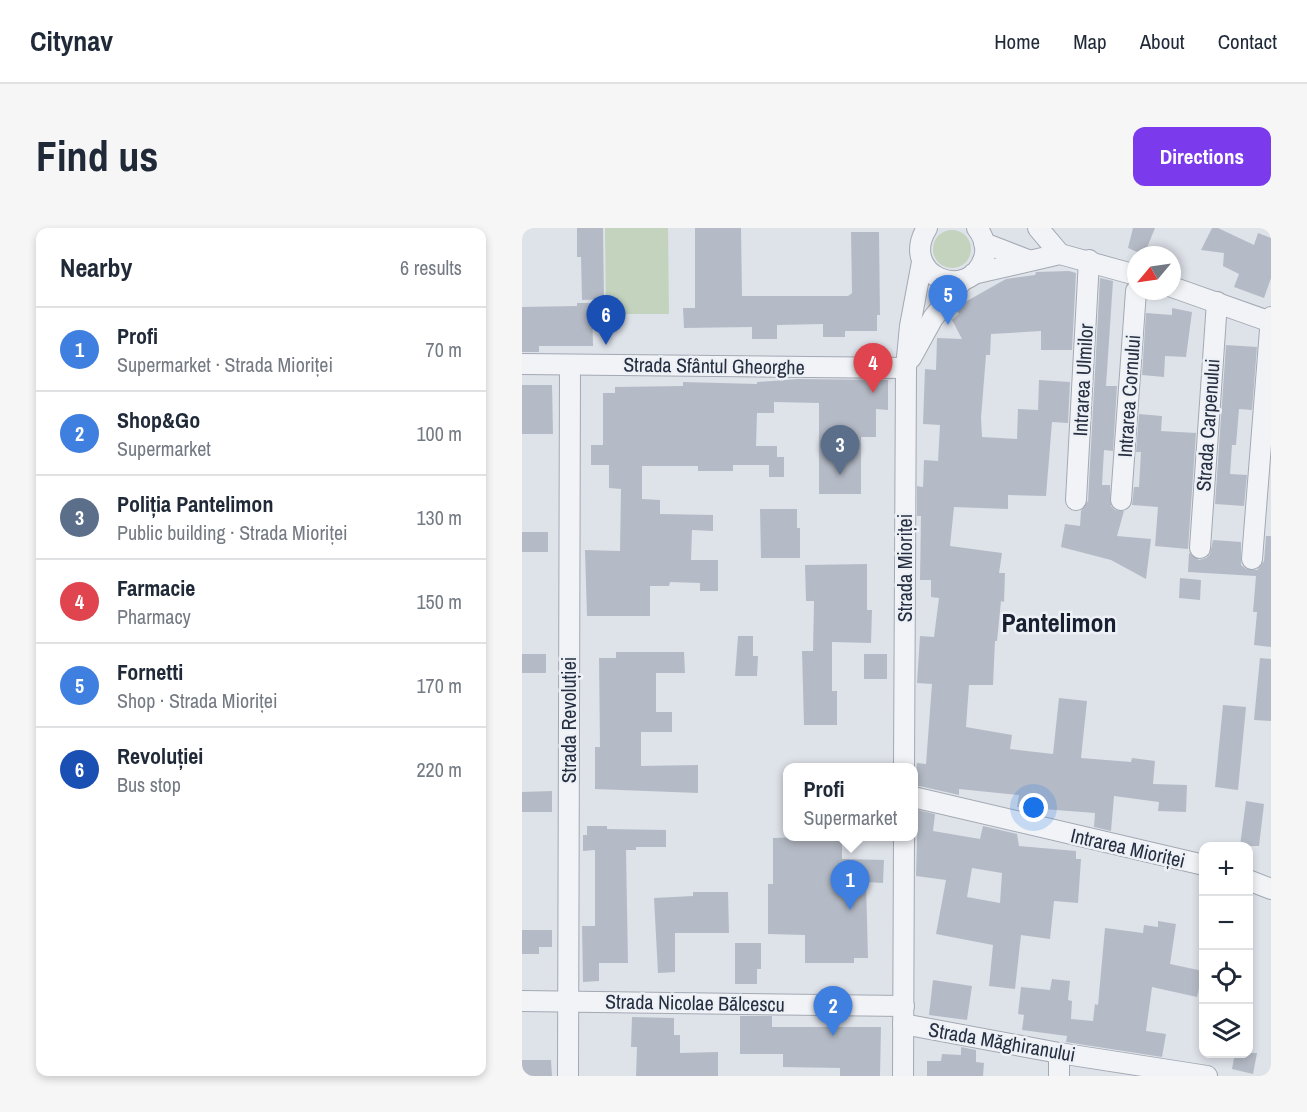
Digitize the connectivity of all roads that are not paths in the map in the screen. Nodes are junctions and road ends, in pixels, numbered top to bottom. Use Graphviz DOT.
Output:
graph roads {
  1 [pos="1038,228"];
  2 [pos="923,231"];
  3 [pos="980,232"];
  4 [pos="1060,254"];
  5 [pos="1028,260"];
  6 [pos="1089,260"];
  7 [pos="922,262"];
  8 [pos="1127,272"];
  9 [pos="968,277"];
  10 [pos="1181,290"];
  11 [pos="1135,300"];
  12 [pos="1217,302"];
  13 [pos="1270,320"];
  14 [pos="522,364"];
  15 [pos="570,365"];
  16 [pos="906,368"];
  17 [pos="1076,500"];
  18 [pos="1121,500"];
  19 [pos="1200,548"];
  20 [pos="1252,559"];
  21 [pos="904,763"];
  22 [pos="918,798"];
  23 [pos="904,841"];
  24 [pos="1199,865"];
  25 [pos="1253,882"];
  26 [pos="1271,889"];
  27 [pos="522,1001"];
  28 [pos="569,1001"];
  29 [pos="904,1015"];
  30 [pos="1059,1053"];
  31 [pos="1136,1071"];
  32 [pos="568,1076"];
  33 [pos="903,1076"];
  34 [pos="1059,1076"];
  35 [pos="1207,1076"];
  1 -- 4 [label="street"];
  2 -- 7 [label="street, Strada Mioriței"];
  3 -- 5 [label="street"];
  3 -- 9 [label="street, Strada Mioriței"];
  4 -- 5 [label="street"];
  4 -- 6 [label="street"];
  5 -- 9 [label="street"];
  6 -- 8 [label="street"];
  6 -- 17 [label="street, Intrarea Ulmilor"];
  7 -- 9 [label="street"];
  7 -- 16 [label="street, Strada Mioriței"];
  9 -- 16 [label="street, Strada Mioriței"];
  10 -- 12 [label="street"];
  11 -- 18 [label="street, Intrarea Cornului"];
  12 -- 13 [label="street"];
  12 -- 19 [label="street, Strada Carpenului"];
  13 -- 20 [label="street"];
  14 -- 15 [label="street, Strada Sfântul Gheorghe"];
  15 -- 16 [label="street, Strada Sfântul Gheorghe"];
  15 -- 28 [label="street, Strada Revoluției"];
  16 -- 21 [label="street, Strada Mioriței"];
  22 -- 24 [label="street, Intrarea Mioriței"];
  23 -- 29 [label="street"];
  25 -- 26 [label="street"];
  27 -- 28 [label="street, Strada Nicolae Bălcescu"];
  28 -- 29 [label="street, Strada Nicolae Bălcescu"];
  28 -- 32 [label="street, Strada Revoluției"];
  29 -- 30 [label="street, Strada Măghiranului"];
  29 -- 33 [label="street"];
  30 -- 31 [label="street, Strada Măghiranului"];
  30 -- 34 [label="street"];
  31 -- 35 [label="street, Strada Măghiranului"];
}
